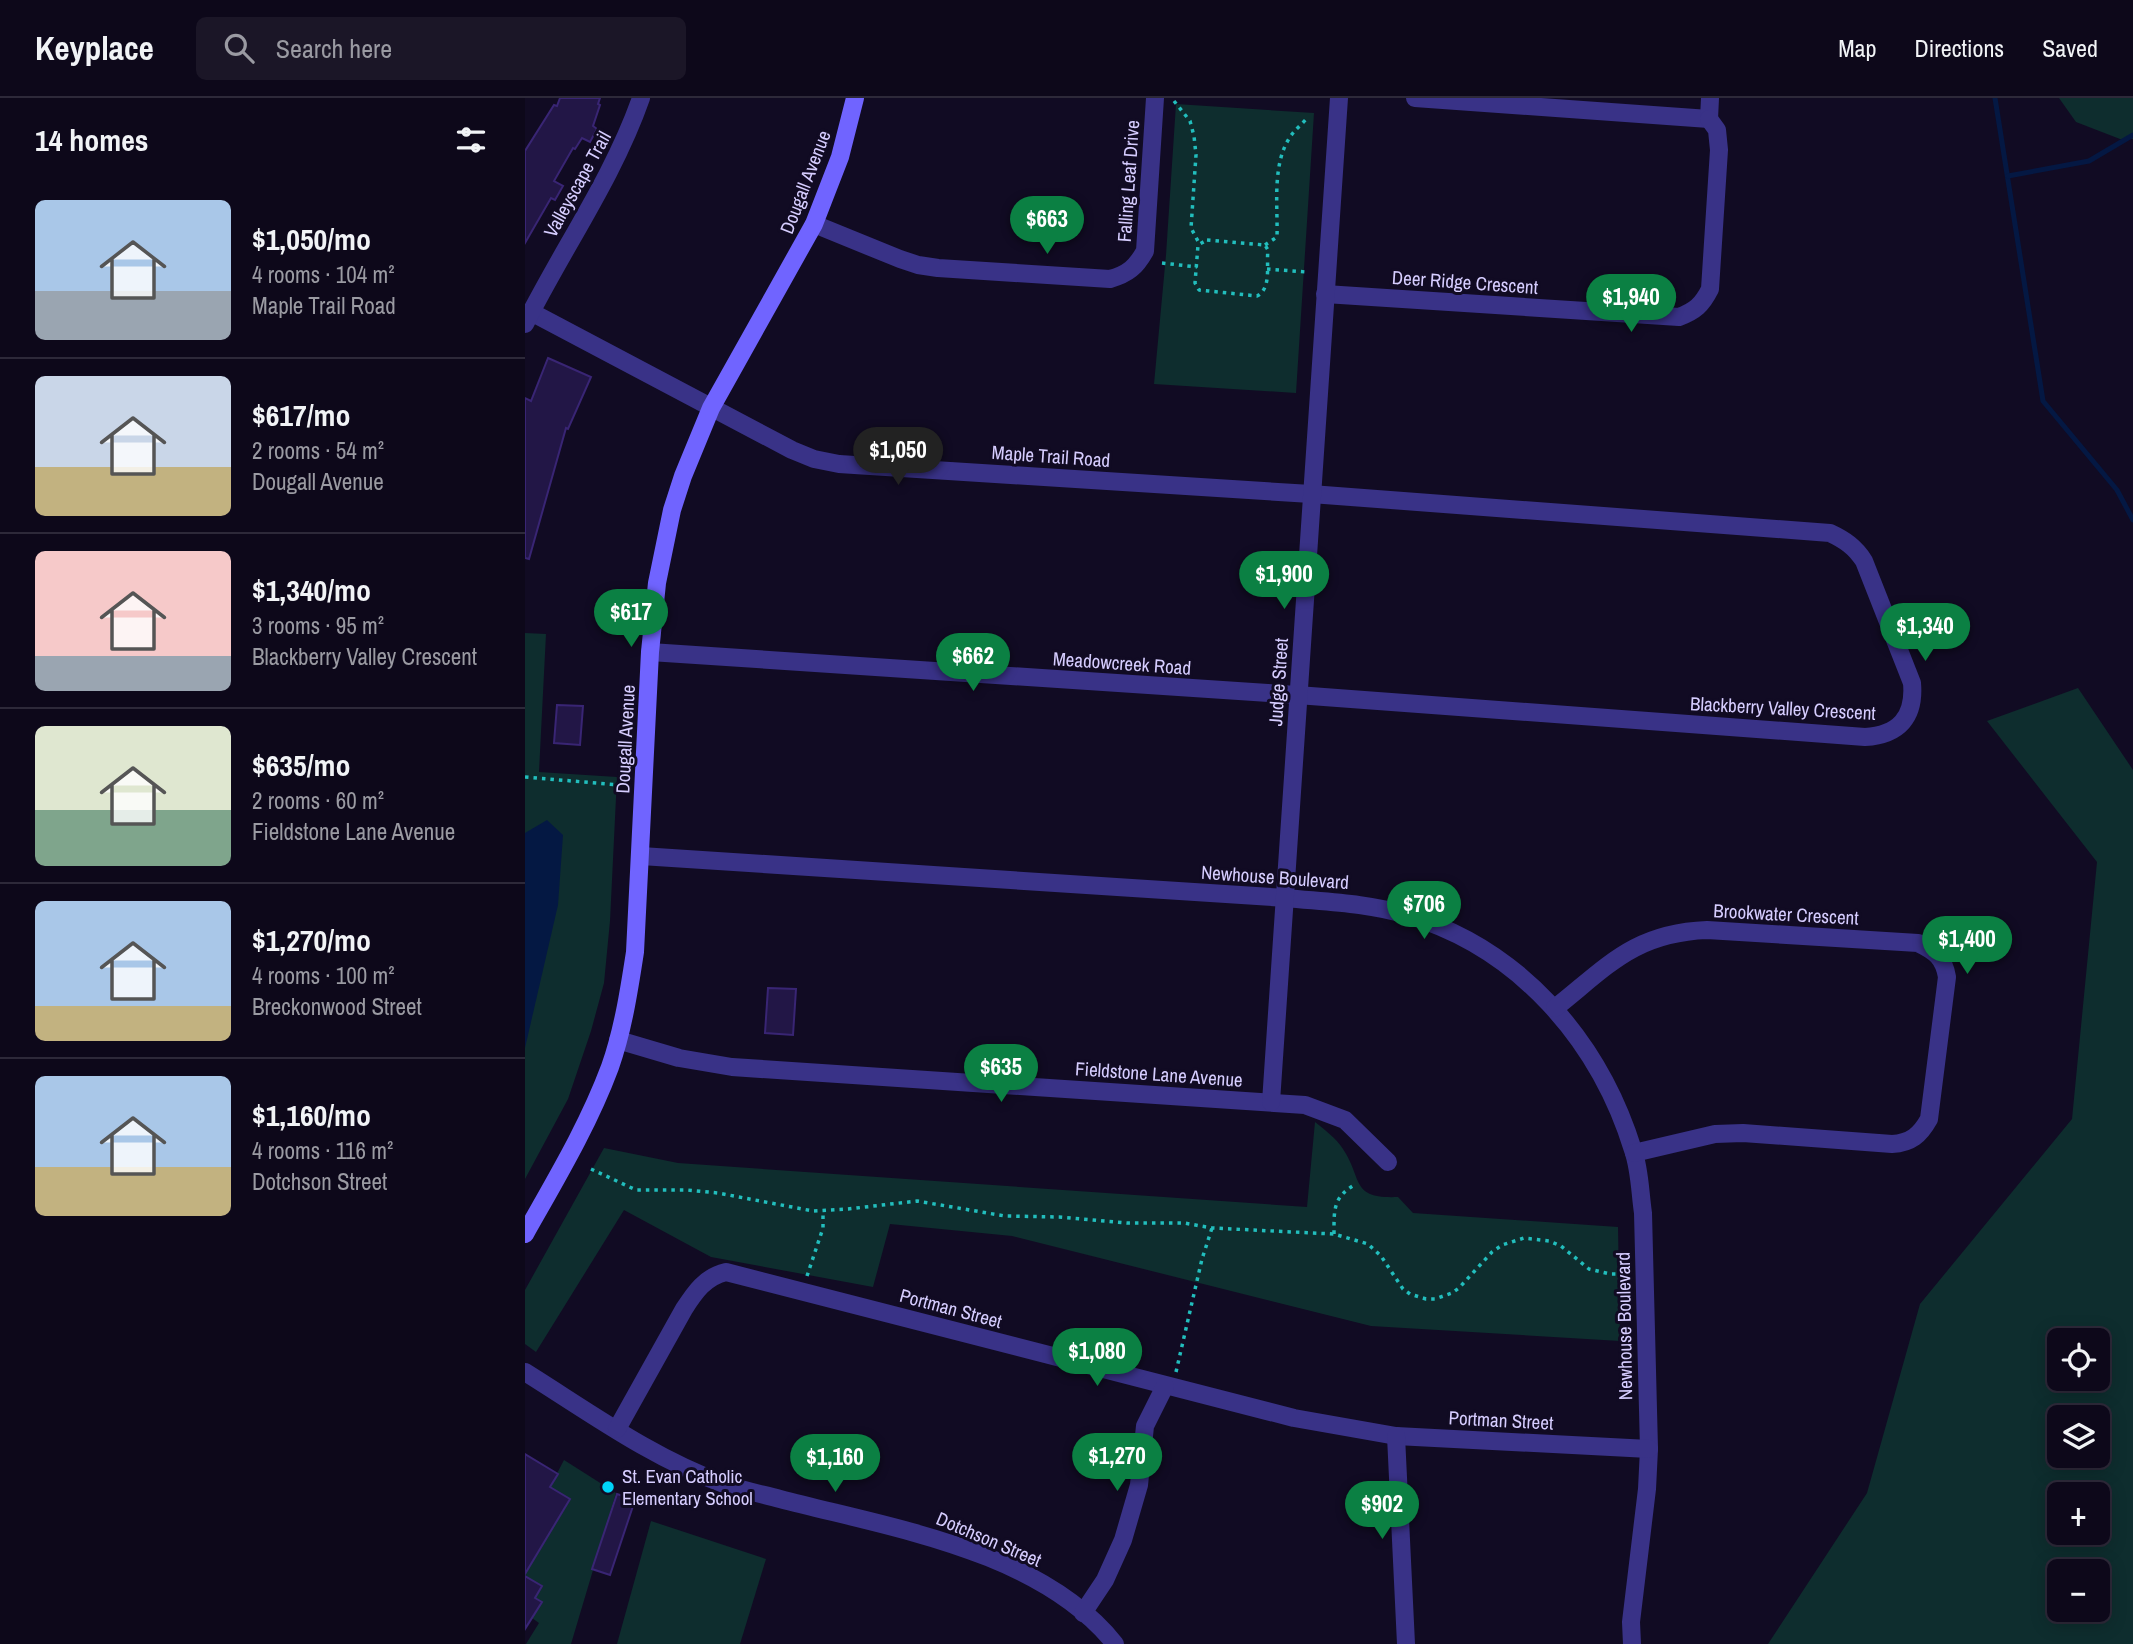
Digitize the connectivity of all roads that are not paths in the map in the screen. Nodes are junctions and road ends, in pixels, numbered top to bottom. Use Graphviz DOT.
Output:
graph roads {
  1 [pos="641,98"];
  2 [pos="855,98"];
  3 [pos="1155,98"];
  4 [pos="1339,98"];
  5 [pos="1415,98"];
  6 [pos="1710,98"];
  7 [pos="1709,119"];
  8 [pos="814,224"];
  9 [pos="1325,294"];
  10 [pos="528,318"];
  11 [pos="711,408"];
  12 [pos="1311,494"];
  13 [pos="650,652"];
  14 [pos="1297,695"];
  15 [pos="641,856"];
  16 [pos="1286,898"];
  17 [pos="1555,1008"];
  18 [pos="618,1040"];
  19 [pos="1271,1102"];
  20 [pos="1634,1153"];
  21 [pos="1388,1162"];
  22 [pos="525,1234"];
  23 [pos="525,1372"];
  24 [pos="1168,1387"];
  25 [pos="617,1429"];
  26 [pos="1396,1436"];
  27 [pos="1649,1449"];
  28 [pos="1083,1613"];
  29 [pos="1115,1644"];
  30 [pos="1406,1644"];
  31 [pos="1632,1644"];
  1 -- 10 [label="street, Valleyscape Trail"];
  2 -- 8 [label="street, Dougall Avenue"];
  3 -- 8 [label="street, Falling Leaf Drive"];
  4 -- 9 [label="street, Judge Street"];
  5 -- 7 [label="street"];
  6 -- 7 [label="street, Deer Ridge Crescent"];
  7 -- 9 [label="street, Deer Ridge Crescent"];
  8 -- 11 [label="street, Dougall Avenue"];
  9 -- 12 [label="street, Judge Street"];
  10 -- 11 [label="street, Maple Trail Road"];
  11 -- 12 [label="street, Maple Trail Road"];
  11 -- 13 [label="street, Dougall Avenue"];
  12 -- 14 [label="street, Judge Street"];
  12 -- 14 [label="street, Blackberry Valley Crescent"];
  13 -- 14 [label="street, Meadowcreek Road"];
  13 -- 15 [label="street, Dougall Avenue"];
  14 -- 16 [label="street, Judge Street"];
  15 -- 16 [label="street, Newhouse Boulevard"];
  15 -- 18 [label="street, Dougall Avenue"];
  16 -- 17 [label="street, Newhouse Boulevard"];
  16 -- 19 [label="street, Judge Street"];
  17 -- 20 [label="street, Newhouse Boulevard"];
  17 -- 20 [label="street, Brookwater Crescent"];
  18 -- 19 [label="street, Fieldstone Lane Avenue"];
  18 -- 22 [label="street, Dougall Avenue"];
  19 -- 21 [label="street, Fieldstone Lane Avenue"];
  20 -- 27 [label="street, Newhouse Boulevard"];
  23 -- 25 [label="street, Dotchson Street"];
  24 -- 25 [label="street, Portman Street"];
  24 -- 26 [label="street, Portman Street"];
  24 -- 28 [label="street"];
  25 -- 28 [label="street, Dotchson Street"];
  26 -- 27 [label="street, Portman Street"];
  26 -- 30 [label="street"];
  27 -- 31 [label="street, Newhouse Boulevard"];
  28 -- 29 [label="street, Dotchson Street"];
}
